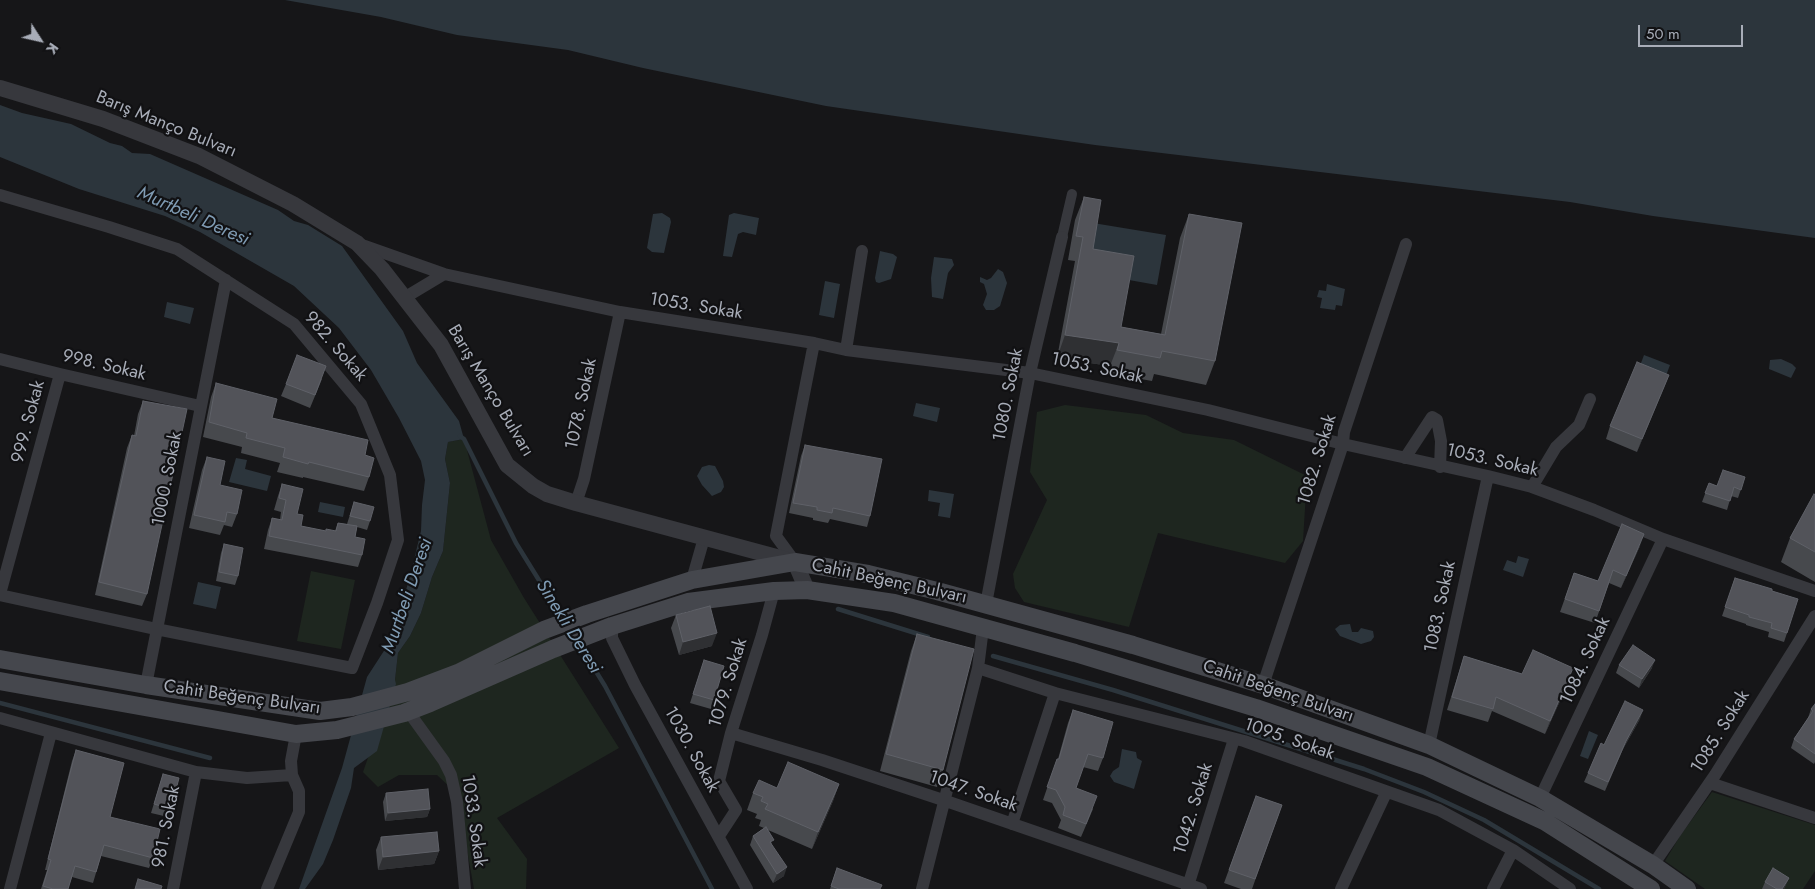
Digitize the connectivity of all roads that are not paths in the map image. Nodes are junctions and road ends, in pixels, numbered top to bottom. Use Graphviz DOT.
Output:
graph roads {
  1 [pos="0,88"];
  2 [pos="1072,194"];
  3 [pos="0,195"];
  4 [pos="1062,237"];
  5 [pos="357,243"];
  6 [pos="1406,244"];
  7 [pos="862,251"];
  8 [pos="444,274"];
  9 [pos="226,280"];
  10 [pos="404,298"];
  11 [pos="620,312"];
  12 [pos="814,343"];
  13 [pos="846,350"];
  14 [pos="0,358"];
  15 [pos="1030,373"];
  16 [pos="60,374"];
  17 [pos="1590,399"];
  18 [pos="200,406"];
  19 [pos="1343,444"];
  20 [pos="1405,458"];
  21 [pos="1440,467"];
  22 [pos="1488,476"];
  23 [pos="1532,487"];
  24 [pos="576,503"];
  25 [pos="704,538"];
  26 [pos="1664,539"];
  27 [pos="795,562"];
  28 [pos="692,580"];
  29 [pos="807,590"];
  30 [pos="774,591"];
  31 [pos="1815,591"];
  32 [pos="0,594"];
  33 [pos="986,604"];
  34 [pos="1815,616"];
  35 [pos="612,626"];
  36 [pos="983,628"];
  37 [pos="156,629"];
  38 [pos="0,659"];
  39 [pos="978,668"];
  40 [pos="0,681"];
  41 [pos="1263,684"];
  42 [pos="146,685"];
  43 [pos="1056,693"];
  44 [pos="406,712"];
  45 [pos="0,718"];
  46 [pos="51,733"];
  47 [pos="731,733"];
  48 [pos="296,734"];
  49 [pos="1234,739"];
  50 [pos="1429,745"];
  51 [pos="196,772"];
  52 [pos="292,775"];
  53 [pos="1710,782"];
  54 [pos="1386,793"];
  55 [pos="1540,798"];
  56 [pos="946,801"];
  57 [pos="1815,818"];
  58 [pos="1012,824"];
  59 [pos="719,836"];
  60 [pos="1514,850"];
  61 [pos="1653,865"];
  62 [pos="1193,888"];
  63 [pos="10,889"];
  64 [pos="173,889"];
  65 [pos="267,889"];
  66 [pos="465,889"];
  67 [pos="747,889"];
  68 [pos="922,889"];
  69 [pos="1341,889"];
  70 [pos="1494,889"];
  71 [pos="1570,889"];
  72 [pos="1651,889"];
  73 [pos="1687,889"];
  1 -- 5 [label="street, Barış Manço Bulvarı"];
  2 -- 4 [label="street, 1080. Sokak"];
  3 -- 9 [label="street, 982. Sokak"];
  4 -- 15 [label="street, 1080. Sokak"];
  5 -- 8 [label="street, 1053. Sokak"];
  5 -- 10 [label="street, Barış Manço Bulvarı"];
  6 -- 19 [label="street, 1082. Sokak"];
  7 -- 13 [label="street"];
  8 -- 10 [label="street"];
  8 -- 11 [label="street, 1053. Sokak"];
  9 -- 18 [label="street, 1000. Sokak"];
  9 -- 37 [label="street, 982. Sokak"];
  10 -- 24 [label="street, Barış Manço Bulvarı"];
  11 -- 12 [label="street, 1053. Sokak"];
  11 -- 24 [label="street, 1078. Sokak"];
  12 -- 13 [label="street, 1053. Sokak"];
  12 -- 27 [label="street"];
  13 -- 15 [label="street, 1053. Sokak"];
  14 -- 16 [label="street, 998. Sokak"];
  15 -- 19 [label="street, 1053. Sokak"];
  15 -- 33 [label="street, 1080. Sokak"];
  16 -- 18 [label="street, 998. Sokak"];
  16 -- 32 [label="street, 999. Sokak"];
  17 -- 23 [label="street"];
  18 -- 37 [label="street, 1000. Sokak"];
  19 -- 20 [label="street, 1053. Sokak"];
  19 -- 41 [label="street, 1082. Sokak"];
  20 -- 21 [label="street, 1053. Sokak"];
  20 -- 21 [label="street"];
  21 -- 22 [label="street, 1053. Sokak"];
  22 -- 23 [label="street, 1053. Sokak"];
  22 -- 50 [label="street, 1083. Sokak"];
  23 -- 26 [label="street, 1053. Sokak"];
  24 -- 25 [label="street, Barış Manço Bulvarı"];
  25 -- 27 [label="street, Barış Manço Bulvarı"];
  25 -- 28 [label="street"];
  26 -- 31 [label="street, 1053. Sokak"];
  26 -- 55 [label="street, 1084. Sokak"];
  27 -- 28 [label="main road, Cahit Beğenç Bulvarı"];
  27 -- 29 [label="street"];
  27 -- 33 [label="main road, Cahit Beğenç Bulvarı"];
  28 -- 42 [label="main road, Cahit Beğenç Bulvarı"];
  29 -- 30 [label="main road, Cahit Beğenç Bulvarı"];
  29 -- 36 [label="main road, Cahit Beğenç Bulvarı"];
  30 -- 35 [label="main road, Cahit Beğenç Bulvarı"];
  30 -- 47 [label="street, 1079. Sokak"];
  32 -- 37 [label="street"];
  33 -- 41 [label="main road, Cahit Beğenç Bulvarı"];
  34 -- 53 [label="street, 1085. Sokak"];
  35 -- 44 [label="main road, Cahit Beğenç Bulvarı"];
  35 -- 59 [label="street, 1030. Sokak"];
  36 -- 39 [label="street"];
  36 -- 72 [label="main road, Cahit Beğenç Bulvarı"];
  37 -- 42 [label="street, 1000. Sokak"];
  38 -- 42 [label="main road, Cahit Beğenç Bulvarı"];
  39 -- 43 [label="street, 1095. Sokak"];
  39 -- 56 [label="street"];
  40 -- 48 [label="main road, Cahit Beğenç Bulvarı"];
  41 -- 50 [label="main road, Cahit Beğenç Bulvarı"];
  43 -- 49 [label="street, 1095. Sokak"];
  43 -- 58 [label="street"];
  44 -- 48 [label="main road, Cahit Beğenç Bulvarı"];
  44 -- 66 [label="street, 1033. Sokak"];
  45 -- 46 [label="street"];
  46 -- 51 [label="street"];
  46 -- 63 [label="street"];
  47 -- 56 [label="street, 1047. Sokak"];
  47 -- 59 [label="street, 1079. Sokak"];
  48 -- 52 [label="street"];
  49 -- 54 [label="street, 1095. Sokak"];
  49 -- 62 [label="street, 1042. Sokak"];
  50 -- 55 [label="main road, Cahit Beğenç Bulvarı"];
  51 -- 52 [label="street"];
  51 -- 64 [label="street, 981. Sokak"];
  52 -- 65 [label="street"];
  53 -- 57 [label="street"];
  53 -- 61 [label="street, 1085. Sokak"];
  54 -- 60 [label="street, 1095. Sokak"];
  54 -- 69 [label="street"];
  55 -- 61 [label="main road, Cahit Beğenç Bulvarı"];
  56 -- 58 [label="street, 1047. Sokak"];
  56 -- 68 [label="street"];
  58 -- 62 [label="street, 1047. Sokak"];
  59 -- 67 [label="street, 1030. Sokak"];
  60 -- 70 [label="street"];
  60 -- 71 [label="street, 1095. Sokak"];
  61 -- 73 [label="main road, Cahit Beğenç Bulvarı"];
}
